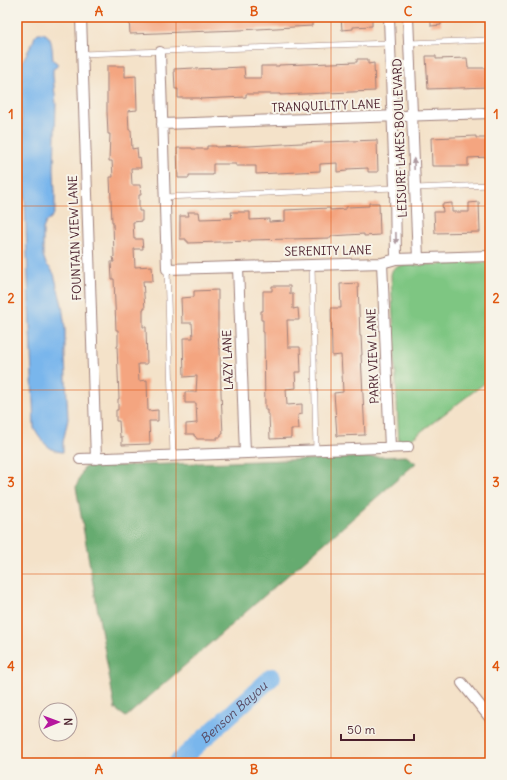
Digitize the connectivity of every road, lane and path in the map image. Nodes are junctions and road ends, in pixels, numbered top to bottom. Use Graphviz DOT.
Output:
graph roads {
  1 [pos="81,17"];
  2 [pos="389,17"];
  3 [pos="408,17"];
  4 [pos="490,40"];
  5 [pos="390,43"];
  6 [pos="409,43"];
  7 [pos="160,52"];
  8 [pos="82,54"];
  9 [pos="490,113"];
  10 [pos="412,115"];
  11 [pos="392,116"];
  12 [pos="162,124"];
  13 [pos="490,185"];
  14 [pos="395,188"];
  15 [pos="415,188"];
  16 [pos="164,197"];
  17 [pos="490,256"];
  18 [pos="396,259"];
  19 [pos="418,259"];
  20 [pos="382,263"];
  21 [pos="312,265"];
  22 [pos="238,267"];
  23 [pos="167,268"];
  24 [pos="408,447"];
  25 [pos="390,448"];
  26 [pos="316,451"];
  27 [pos="245,453"];
  28 [pos="173,456"];
  29 [pos="80,459"];
  30 [pos="96,459"];
  31 [pos="462,683"];
  32 [pos="490,718"];
  1 -- 8 [label="street, FOUNTAIN VIEW LANE"];
  2 -- 5 [label="street, LEISURE LAKES BOULEVARD"];
  3 -- 6 [label="street, LEISURE LAKES BOULEVARD"];
  4 -- 6 [label="lane"];
  5 -- 7 [label="lane"];
  5 -- 11 [label="street, LEISURE LAKES BOULEVARD"];
  6 -- 10 [label="street, LEISURE LAKES BOULEVARD"];
  7 -- 8 [label="lane"];
  7 -- 12 [label="street"];
  8 -- 30 [label="street, FOUNTAIN VIEW LANE"];
  9 -- 10 [label="street, TRANQUILITY LANE"];
  10 -- 11 [label="street, TRANQUILITY LANE"];
  15 -- 10 [label="street, LEISURE LAKES BOULEVARD, one-way"];
  11 -- 12 [label="street, TRANQUILITY LANE"];
  11 -- 14 [label="street, LEISURE LAKES BOULEVARD"];
  12 -- 16 [label="street"];
  13 -- 15 [label="lane"];
  14 -- 16 [label="lane"];
  14 -- 18 [label="street, LEISURE LAKES BOULEVARD, one-way"];
  15 -- 19 [label="street, LEISURE LAKES BOULEVARD"];
  16 -- 23 [label="street"];
  17 -- 19 [label="street, SERENITY LANE"];
  18 -- 19 [label="street, SERENITY LANE"];
  18 -- 20 [label="street, SERENITY LANE"];
  20 -- 21 [label="street, SERENITY LANE"];
  20 -- 25 [label="street, PARK VIEW LANE"];
  21 -- 22 [label="street, SERENITY LANE"];
  21 -- 26 [label="lane"];
  22 -- 23 [label="street, SERENITY LANE"];
  22 -- 27 [label="street, LAZY LANE"];
  23 -- 28 [label="lane"];
  24 -- 25 [label="street"];
  25 -- 26 [label="street"];
  26 -- 27 [label="street"];
  27 -- 28 [label="street"];
  28 -- 30 [label="street"];
  29 -- 30 [label="street"];
  31 -- 32 [label="street"];
}
